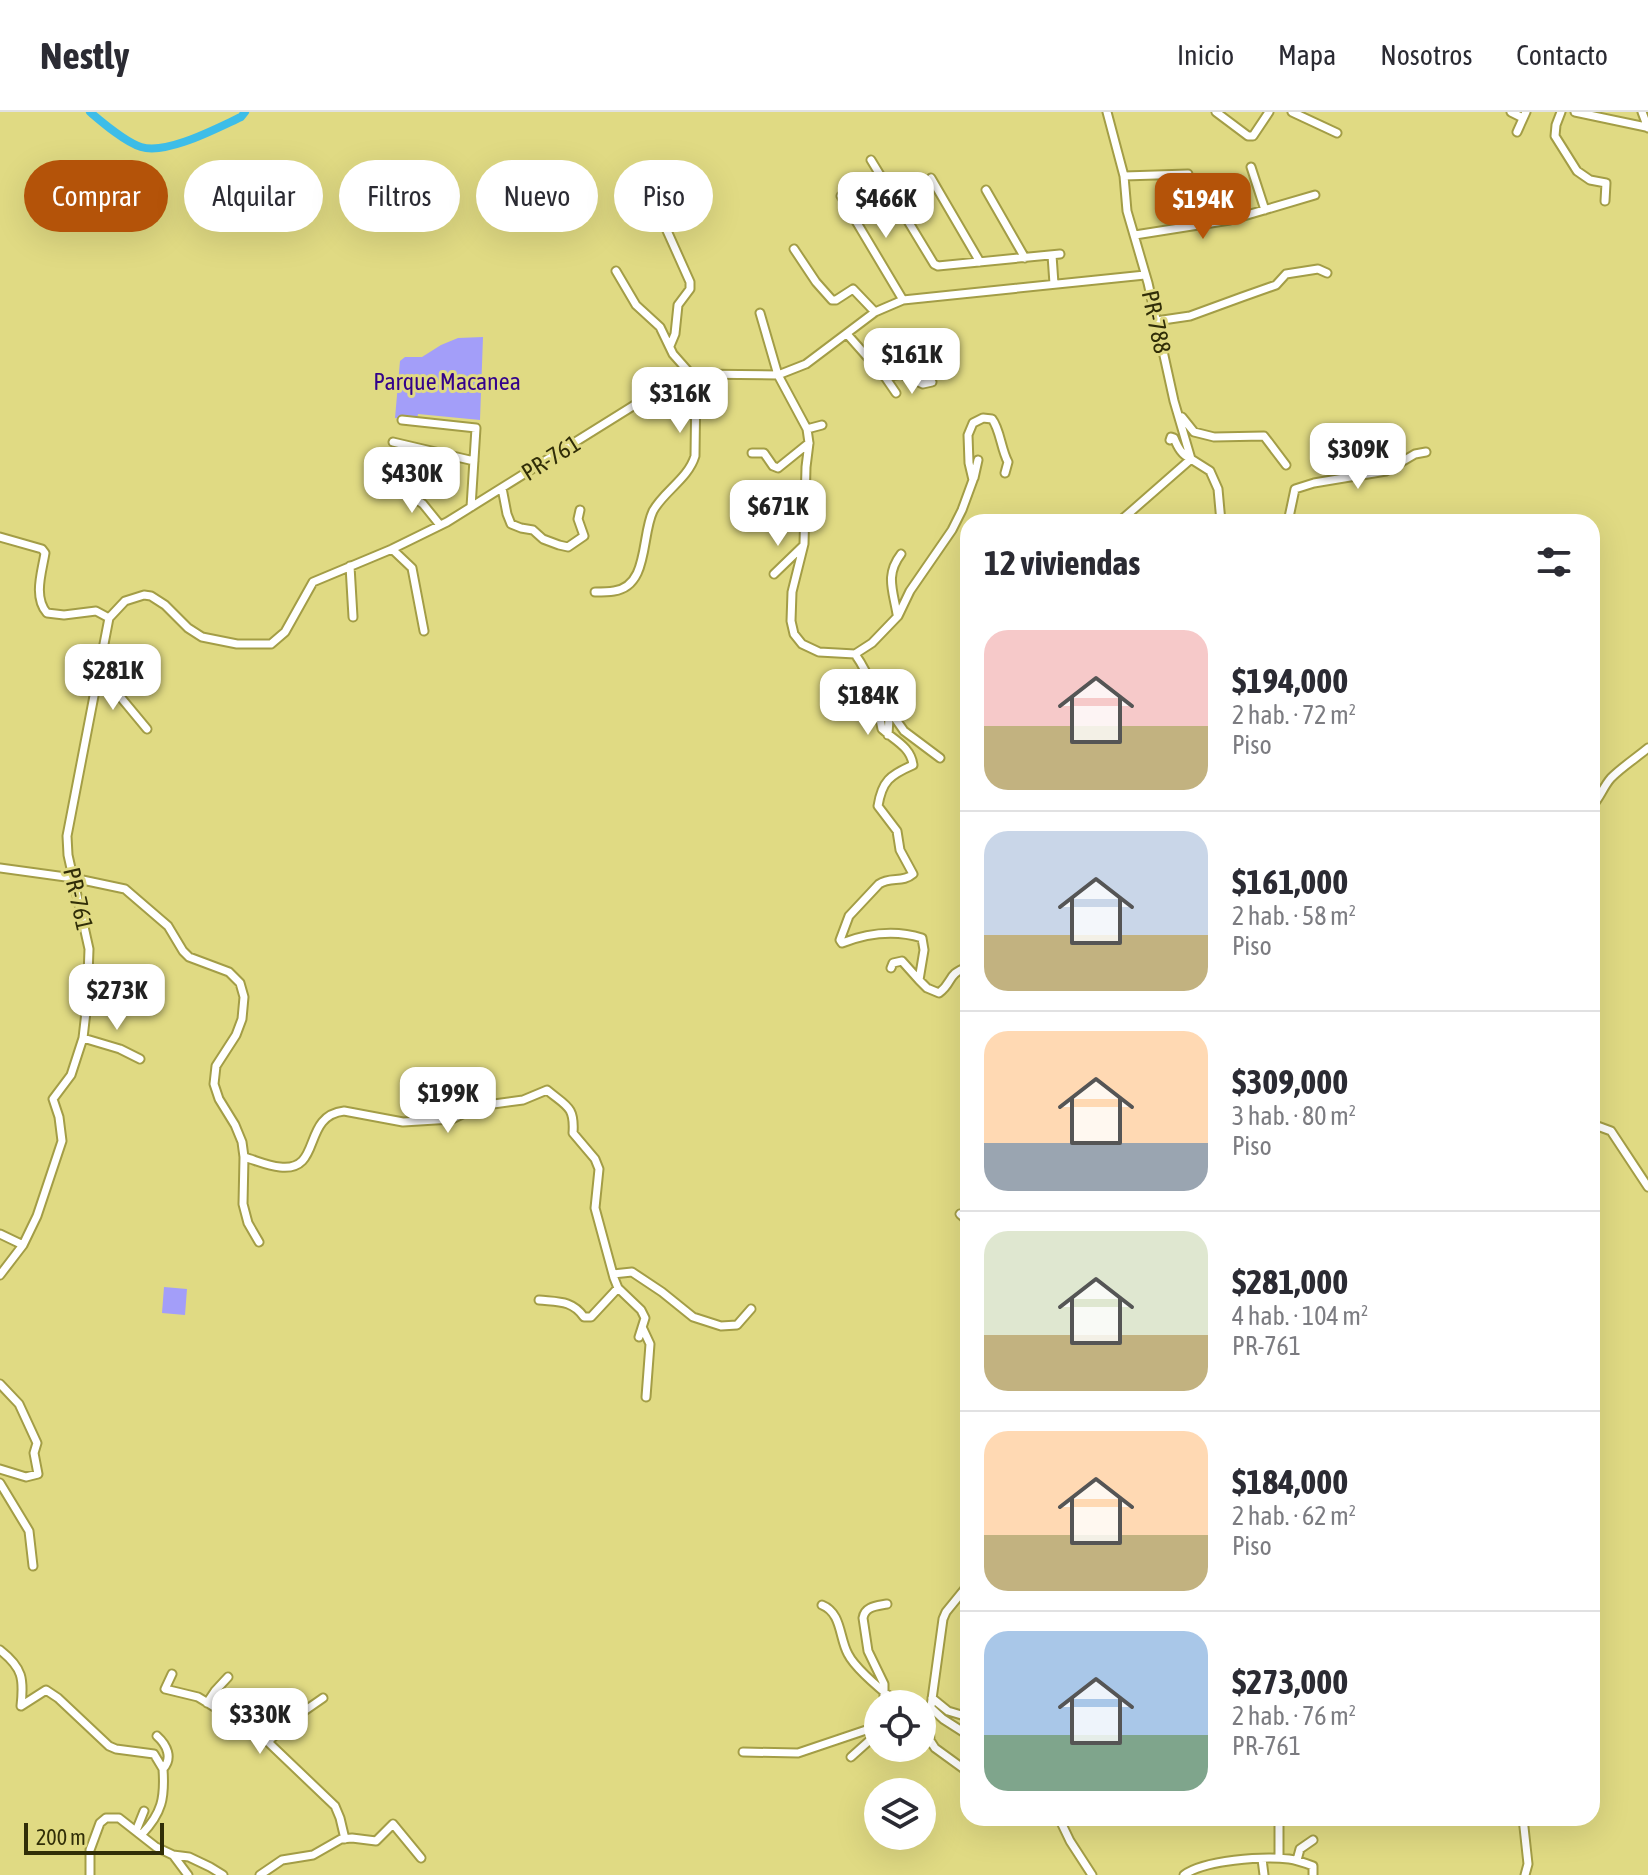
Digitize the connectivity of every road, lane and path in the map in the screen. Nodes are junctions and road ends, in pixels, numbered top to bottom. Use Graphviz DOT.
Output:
graph roads {
  1 [pos="1107,112"];
  2 [pos="1216,112"];
  3 [pos="1269,112"];
  4 [pos="1292,112"];
  5 [pos="1511,112"];
  6 [pos="1561,112"];
  7 [pos="1575,112"];
  8 [pos="1642,112"];
  9 [pos="1524,115"];
  10 [pos="1647,128"];
  11 [pos="1517,132"];
  12 [pos="1337,133"];
  13 [pos="871,160"];
  14 [pos="1251,167"];
  15 [pos="1188,174"];
  16 [pos="1124,176"];
  17 [pos="931,178"];
  18 [pos="986,190"];
  19 [pos="1315,195"];
  20 [pos="841,196"];
  21 [pos="1605,201"];
  22 [pos="1265,210"];
  23 [pos="668,232"];
  24 [pos="1135,235"];
  25 [pos="794,249"];
  26 [pos="1025,258"];
  27 [pos="980,262"];
  28 [pos="616,271"];
  29 [pos="1327,273"];
  30 [pos="1145,275"];
  31 [pos="1054,284"];
  32 [pos="903,300"];
  33 [pos="875,312"];
  34 [pos="760,313"];
  35 [pos="1156,321"];
  36 [pos="847,334"];
  37 [pos="670,346"];
  38 [pos="690,374"];
  39 [pos="778,375"];
  40 [pos="885,377"];
  41 [pos="932,382"];
  42 [pos="896,393"];
  43 [pos="1174,401"];
  44 [pos="402,420"];
  45 [pos="822,425"];
  46 [pos="807,429"];
  47 [pos="1170,440"];
  48 [pos="393,442"];
  49 [pos="809,443"];
  50 [pos="1426,452"];
  51 [pos="752,453"];
  52 [pos="1191,459"];
  53 [pos="978,460"];
  54 [pos="474,461"];
  55 [pos="1286,465"];
  56 [pos="1005,473"];
  57 [pos="973,480"];
  58 [pos="398,487"];
  59 [pos="502,488"];
  60 [pos="471,507"];
  61 [pos="580,510"];
  62 [pos="1128,514"];
  63 [pos="1220,514"];
  64 [pos="1290,514"];
  65 [pos="806,517"];
  66 [pos="440,525"];
  67 [pos="782,526"];
  68 [pos="0,537"];
  69 [pos="804,544"];
  70 [pos="392,549"];
  71 [pos="901,554"];
  72 [pos="350,566"];
  73 [pos="774,574"];
  74 [pos="595,592"];
  75 [pos="898,616"];
  76 [pos="353,617"];
  77 [pos="109,618"];
  78 [pos="424,631"];
  79 [pos="855,654"];
  80 [pos="98,675"];
  81 [pos="147,729"];
  82 [pos="888,735"];
  83 [pos="1648,748"];
  84 [pos="940,758"];
  85 [pos="1600,793"];
  86 [pos="0,868"];
  87 [pos="73,878"];
  88 [pos="891,968"];
  89 [pos="960,969"];
  90 [pos="919,980"];
  91 [pos="83,1038"];
  92 [pos="140,1059"];
  93 [pos="1600,1127"];
  94 [pos="244,1157"];
  95 [pos="1648,1187"];
  96 [pos="0,1234"];
  97 [pos="259,1242"];
  98 [pos="23,1245"];
  99 [pos="613,1274"];
  100 [pos="0,1275"];
  101 [pos="618,1288"];
  102 [pos="539,1300"];
  103 [pos="751,1309"];
  104 [pos="0,1384"];
  105 [pos="646,1397"];
  106 [pos="0,1469"];
  107 [pos="0,1483"];
  108 [pos="33,1566"];
  109 [pos="960,1595"];
  110 [pos="887,1604"];
  111 [pos="822,1605"];
  112 [pos="0,1650"];
  113 [pos="172,1674"];
  114 [pos="228,1677"];
  115 [pos="882,1690"];
  116 [pos="884,1690"];
  117 [pos="933,1690"];
  118 [pos="323,1698"];
  119 [pos="936,1701"];
  120 [pos="207,1703"];
  121 [pos="936,1713"];
  122 [pos="960,1715"];
  123 [pos="960,1728"];
  124 [pos="864,1731"];
  125 [pos="157,1736"];
  126 [pos="268,1742"];
  127 [pos="864,1745"];
  128 [pos="936,1749"];
  129 [pos="743,1752"];
  130 [pos="851,1757"];
  131 [pos="960,1766"];
  132 [pos="163,1769"];
  133 [pos="144,1811"];
  134 [pos="1063,1826"];
  135 [pos="1279,1826"];
  136 [pos="1524,1826"];
  137 [pos="139,1832"];
  138 [pos="345,1839"];
  139 [pos="1313,1840"];
  140 [pos="173,1855"];
  141 [pos="421,1858"];
  142 [pos="1279,1858"];
  143 [pos="1262,1859"];
  144 [pos="1297,1860"];
  145 [pos="90,1875"];
  146 [pos="188,1875"];
  147 [pos="223,1875"];
  148 [pos="260,1875"];
  149 [pos="1092,1875"];
  150 [pos="1184,1875"];
  151 [pos="1264,1875"];
  152 [pos="1313,1875"];
  153 [pos="1525,1875"];
  1 -- 16 [label="street, PR-788 / PR-788"];
  2 -- 3 [label="street"];
  4 -- 12 [label="street"];
  5 -- 9 [label="street"];
  6 -- 21 [label="street"];
  7 -- 10 [label="street"];
  8 -- 10 [label="street"];
  9 -- 11 [label="street"];
  13 -- 27 [label="street"];
  14 -- 22 [label="street"];
  15 -- 16 [label="street"];
  16 -- 24 [label="street, PR-788 / PR-788"];
  17 -- 27 [label="street"];
  18 -- 26 [label="street"];
  19 -- 22 [label="street"];
  20 -- 32 [label="street"];
  22 -- 24 [label="street"];
  23 -- 37 [label="street"];
  24 -- 30 [label="street, PR-788 / PR-788"];
  25 -- 33 [label="street"];
  26 -- 27 [label="street"];
  26 -- 31 [label="street"];
  28 -- 37 [label="street"];
  29 -- 35 [label="street"];
  30 -- 31 [label="street, PR-761 / PR-761"];
  30 -- 35 [label="street, PR-788 / PR-788"];
  31 -- 32 [label="street, PR-761 / PR-761"];
  32 -- 33 [label="street, PR-761 / PR-761"];
  33 -- 36 [label="street, PR-761 / PR-761"];
  34 -- 39 [label="street"];
  35 -- 43 [label="street, PR-788 / PR-788"];
  36 -- 39 [label="street, PR-761 / PR-761"];
  36 -- 40 [label="street"];
  37 -- 38 [label="street"];
  38 -- 39 [label="street, PR-761 / PR-761"];
  38 -- 59 [label="street, PR-761 / PR-761"];
  38 -- 74 [label="street"];
  39 -- 46 [label="street"];
  40 -- 41 [label="street"];
  40 -- 42 [label="street"];
  43 -- 52 [label="street, PR-788 / PR-788"];
  43 -- 55 [label="street"];
  44 -- 54 [label="street"];
  45 -- 46 [label="street"];
  46 -- 49 [label="street"];
  47 -- 52 [label="street"];
  48 -- 54 [label="street"];
  49 -- 51 [label="street"];
  49 -- 65 [label="street"];
  50 -- 64 [label="street"];
  52 -- 62 [label="street"];
  52 -- 63 [label="street, PR-788 / PR-788"];
  53 -- 57 [label="street"];
  54 -- 60 [label="street"];
  56 -- 57 [label="street"];
  57 -- 75 [label="street"];
  58 -- 66 [label="street"];
  59 -- 60 [label="street, PR-761 / PR-761"];
  59 -- 61 [label="street"];
  60 -- 66 [label="street, PR-761 / PR-761"];
  65 -- 67 [label="street"];
  65 -- 69 [label="street"];
  66 -- 70 [label="street, PR-761 / PR-761"];
  68 -- 77 [label="street"];
  69 -- 73 [label="street"];
  69 -- 79 [label="street"];
  70 -- 72 [label="street, PR-761 / PR-761"];
  70 -- 78 [label="street"];
  71 -- 75 [label="street"];
  72 -- 76 [label="street"];
  72 -- 77 [label="street, PR-761 / PR-761"];
  75 -- 79 [label="street"];
  77 -- 80 [label="street, PR-761 / PR-761"];
  79 -- 82 [label="street"];
  80 -- 81 [label="street"];
  80 -- 87 [label="street, PR-761 / PR-761"];
  82 -- 84 [label="street"];
  82 -- 90 [label="street"];
  83 -- 85 [label="street"];
  86 -- 87 [label="street"];
  87 -- 91 [label="street, PR-761 / PR-761"];
  87 -- 94 [label="street"];
  88 -- 90 [label="street"];
  89 -- 90 [label="street"];
  91 -- 92 [label="street"];
  91 -- 98 [label="street, PR-761 / PR-761"];
  93 -- 95 [label="street"];
  94 -- 97 [label="street"];
  94 -- 99 [label="street"];
  96 -- 98 [label="street"];
  98 -- 100 [label="street, PR-761 / PR-761"];
  99 -- 101 [label="street"];
  99 -- 103 [label="street"];
  101 -- 102 [label="street"];
  101 -- 105 [label="street"];
  104 -- 106 [label="street"];
  107 -- 108 [label="street"];
  109 -- 117 [label="street"];
  110 -- 116 [label="street"];
  111 -- 115 [label="street"];
  112 -- 132 [label="street"];
  113 -- 120 [label="street"];
  114 -- 120 [label="street"];
  118 -- 126 [label="street"];
  119 -- 122 [label="street"];
  120 -- 126 [label="street"];
  121 -- 123 [label="street"];
  124 -- 129 [label="street"];
  125 -- 132 [label="street"];
  126 -- 138 [label="street"];
  127 -- 130 [label="street"];
  128 -- 131 [label="street"];
  132 -- 137 [label="street"];
  133 -- 137 [label="street"];
  134 -- 149 [label="street"];
  135 -- 142 [label="street"];
  136 -- 153 [label="street"];
  137 -- 140 [label="street"];
  137 -- 145 [label="street"];
  138 -- 141 [label="street"];
  138 -- 148 [label="street"];
  139 -- 144 [label="street"];
  140 -- 146 [label="street"];
  140 -- 147 [label="street"];
  142 -- 143 [label="street"];
  142 -- 144 [label="street"];
  143 -- 150 [label="street"];
  143 -- 151 [label="street"];
  144 -- 152 [label="street"];
}
